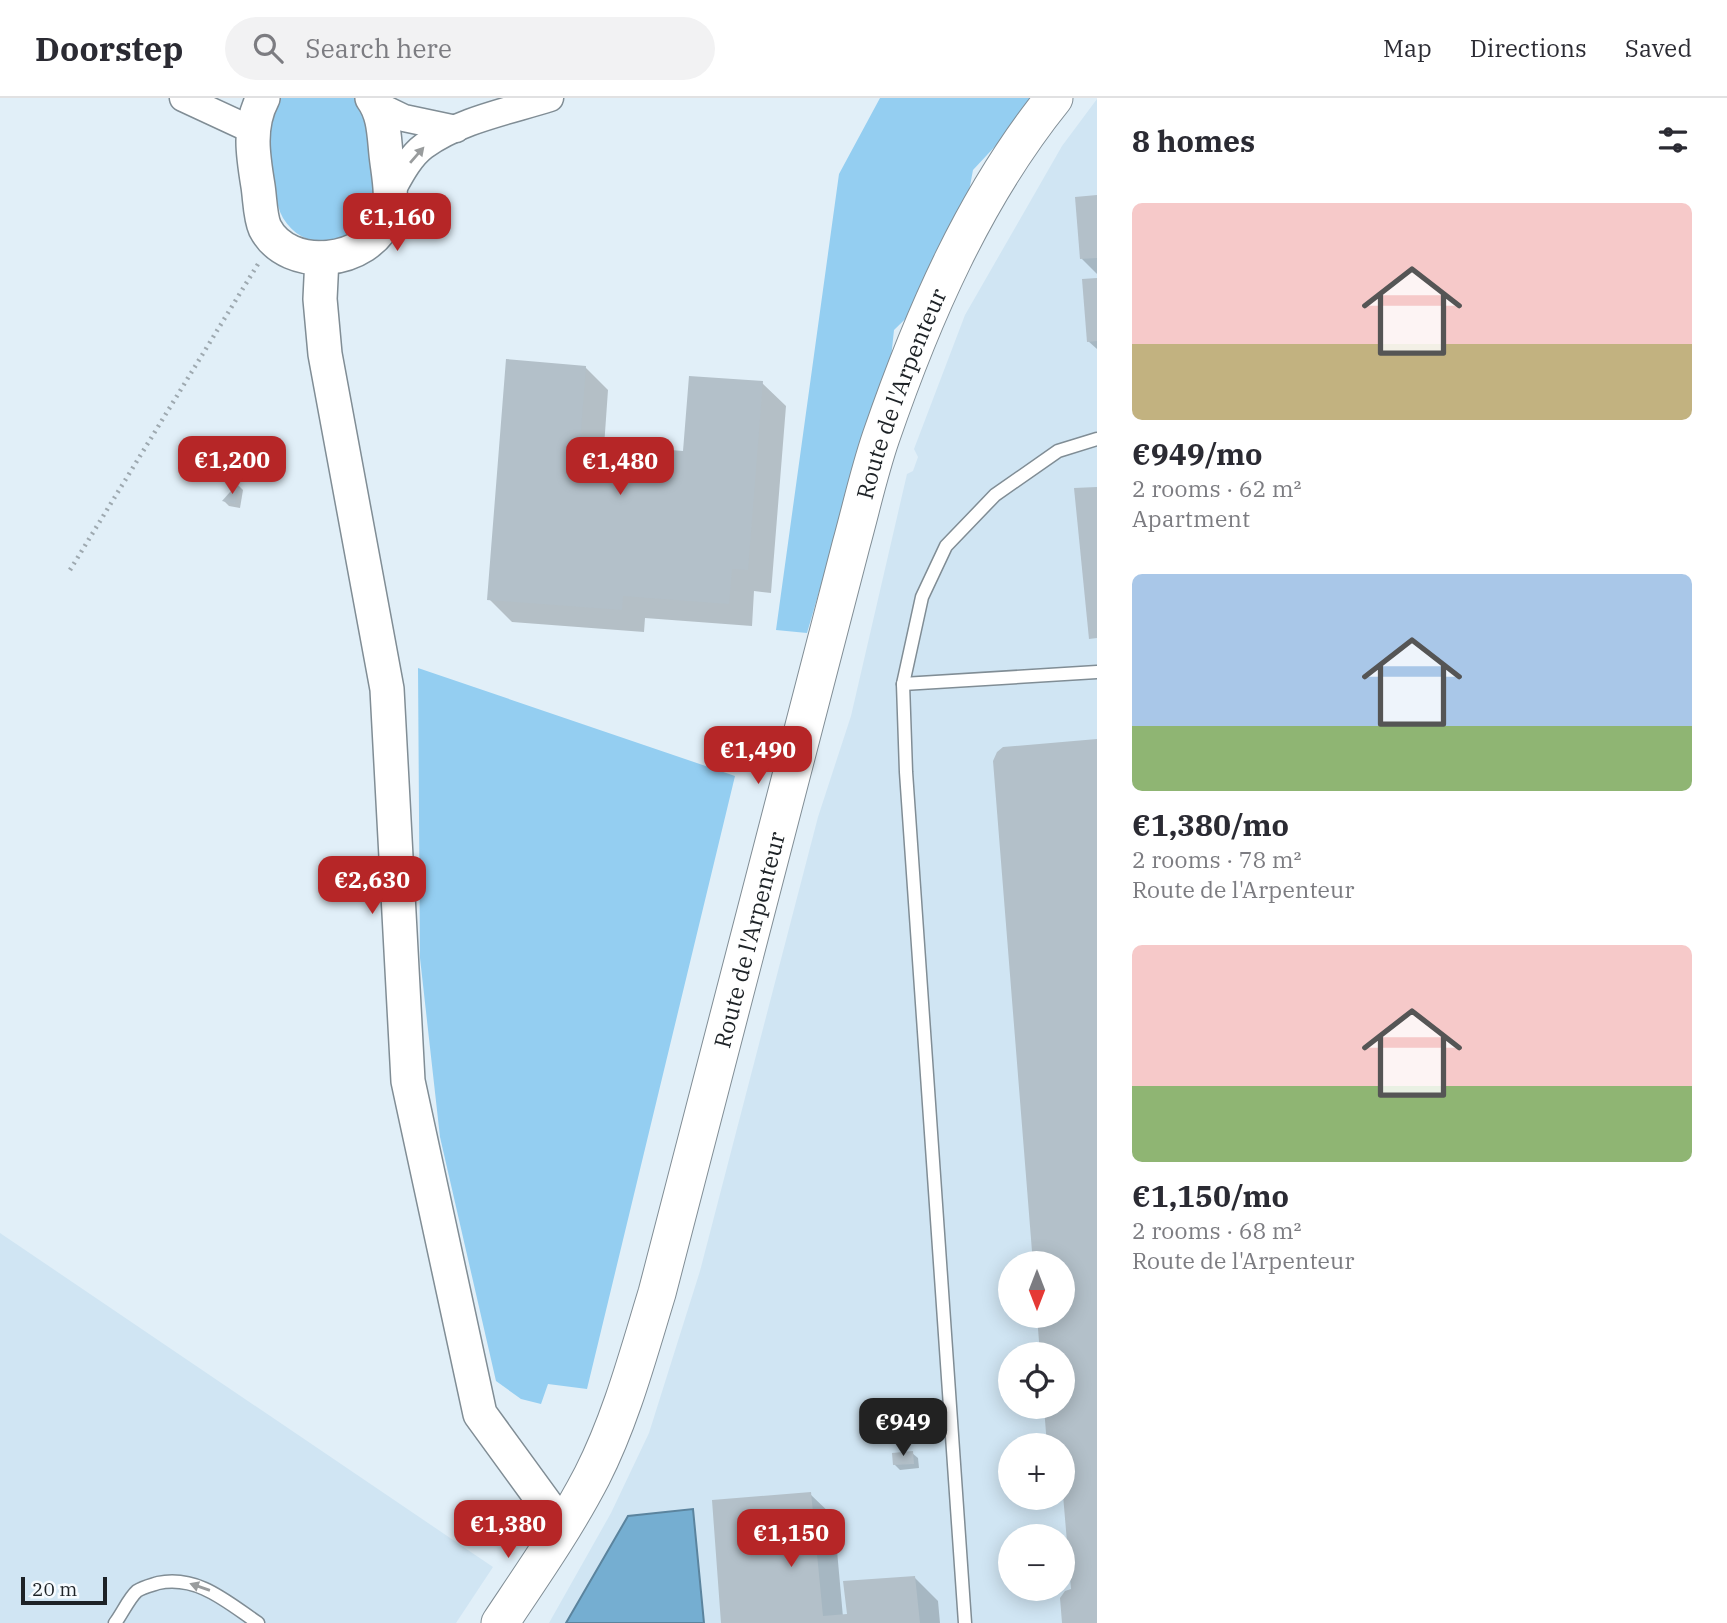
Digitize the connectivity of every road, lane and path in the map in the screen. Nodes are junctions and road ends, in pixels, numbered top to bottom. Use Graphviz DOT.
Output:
graph roads {
  1 [pos="183,98"];
  2 [pos="264,98"];
  3 [pos="550,98"];
  4 [pos="1054,98"];
  5 [pos="374,101"];
  6 [pos="456,129"];
  7 [pos="252,130"];
  8 [pos="390,194"];
  9 [pos="273,239"];
  10 [pos="322,258"];
  11 [pos="1097,439"];
  12 [pos="70,570"];
  13 [pos="1097,672"];
  14 [pos="903,684"];
  15 [pos="563,1528"];
  16 [pos="115,1623"];
  17 [pos="258,1623"];
  18 [pos="500,1623"];
  19 [pos="965,1623"];
  1 -- 7 [label="street"];
  2 -- 7 [label="street"];
  3 -- 6 [label="street"];
  4 -- 15 [label="main road, Route de l'Arpenteur"];
  5 -- 6 [label="street"];
  5 -- 8 [label="street"];
  8 -- 6 [label="street, one-way"];
  7 -- 9 [label="street"];
  8 -- 10 [label="street"];
  9 -- 10 [label="street"];
  9 -- 12 [label="path"];
  10 -- 15 [label="street"];
  11 -- 14 [label="lane"];
  13 -- 14 [label="lane"];
  14 -- 19 [label="lane"];
  15 -- 18 [label="main road, Route de l'Arpenteur"];
  17 -- 16 [label="lane, one-way"];
}
